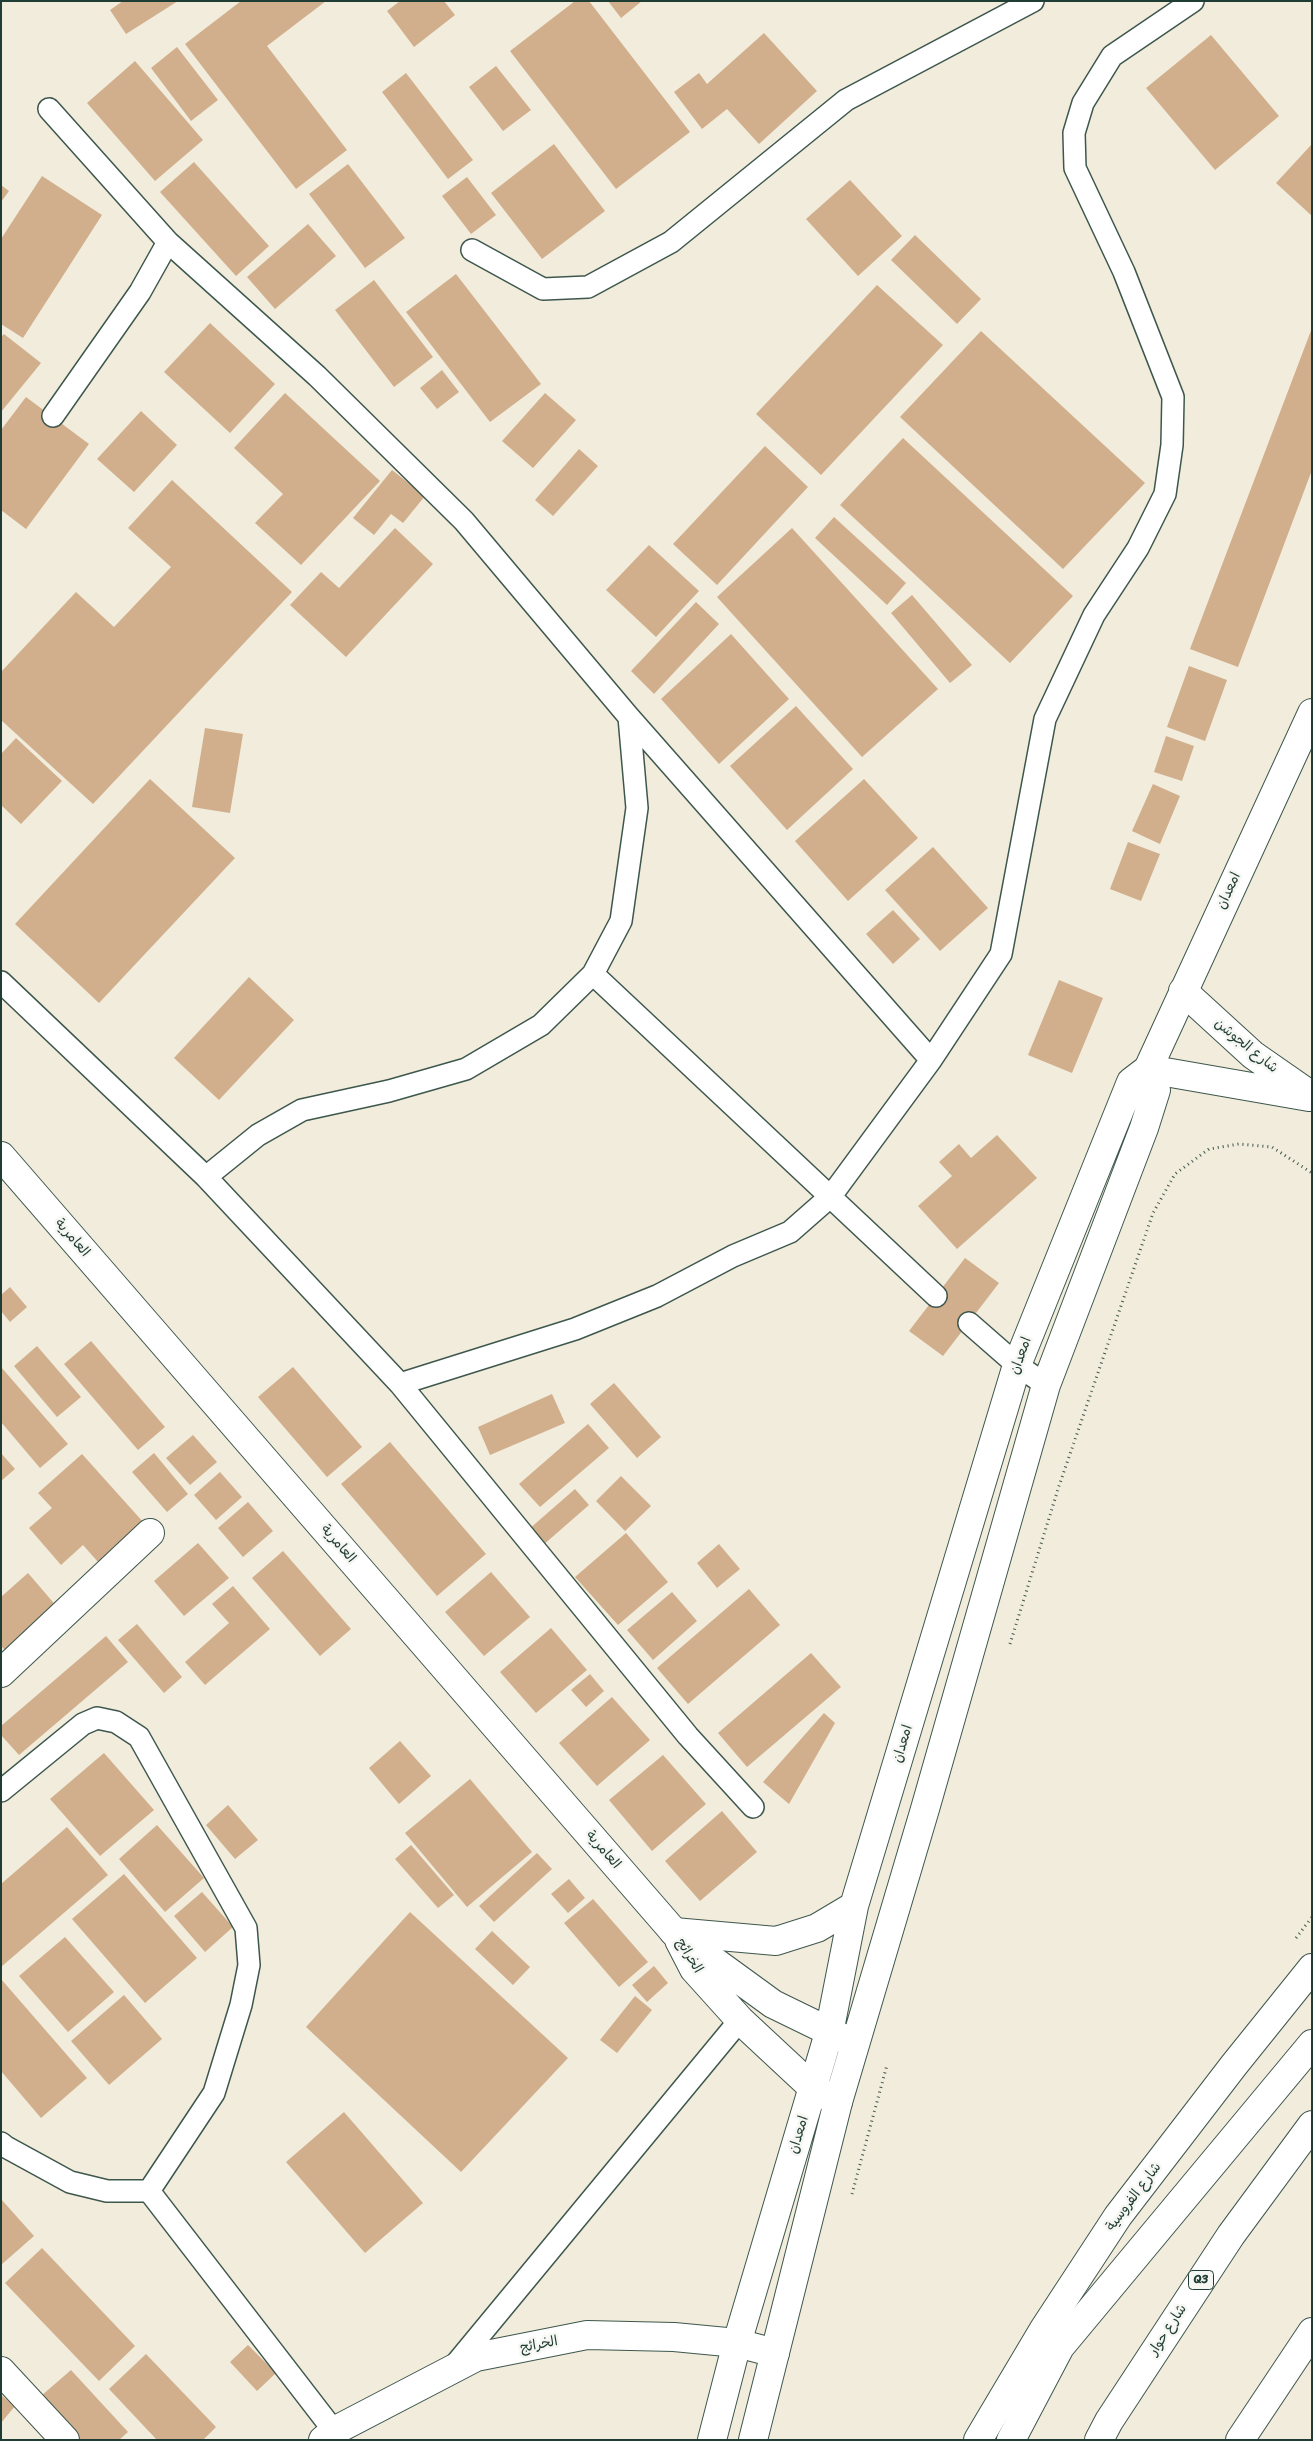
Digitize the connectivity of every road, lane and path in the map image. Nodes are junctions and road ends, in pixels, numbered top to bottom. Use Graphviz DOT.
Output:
graph roads {
  1 [pos="1034,1"];
  2 [pos="1193,1"];
  3 [pos="49,108"];
  4 [pos="168,242"];
  5 [pos="472,250"];
  6 [pos="53,416"];
  7 [pos="1312,713"];
  8 [pos="629,716"];
  9 [pos="593,974"];
  10 [pos="1,982"];
  11 [pos="1183,992"];
  12 [pos="931,1060"];
  13 [pos="1148,1069"];
  14 [pos="1312,1097"];
  15 [pos="1,1156"];
  16 [pos="1312,1173"];
  17 [pos="206,1177"];
  18 [pos="831,1196"];
  19 [pos="936,1296"];
  20 [pos="969,1323"];
  21 [pos="1016,1365"];
  22 [pos="400,1384"];
  23 [pos="1046,1385"];
  24 [pos="150,1533"];
  25 [pos="1010,1645"];
  26 [pos="1,1672"];
  27 [pos="1,1791"];
  28 [pos="753,1807"];
  29 [pos="854,1906"];
  30 [pos="674,1932"];
  31 [pos="1312,1968"];
  32 [pos="740,2020"];
  33 [pos="829,2033"];
  34 [pos="855,2044"];
  35 [pos="1312,2044"];
  36 [pos="888,2062"];
  37 [pos="813,2088"];
  38 [pos="838,2102"];
  39 [pos="1312,2126"];
  40 [pos="1,2143"];
  41 [pos="149,2191"];
  42 [pos="852,2196"];
  43 [pos="1312,2332"];
  44 [pos="737,2343"];
  45 [pos="775,2353"];
  46 [pos="452,2370"];
  47 [pos="1,2371"];
  48 [pos="328,2435"];
  49 [pos="65,2440"];
  50 [pos="712,2440"];
  51 [pos="753,2440"];
  52 [pos="978,2440"];
  53 [pos="1011,2440"];
  54 [pos="1099,2440"];
  55 [pos="1240,2440"];
  1 -- 5 [label="lane"];
  2 -- 12 [label="lane"];
  3 -- 4 [label="lane"];
  4 -- 6 [label="lane"];
  4 -- 8 [label="lane"];
  7 -- 11 [label="main road, امعدان"];
  8 -- 9 [label="lane"];
  8 -- 12 [label="lane"];
  9 -- 17 [label="lane"];
  9 -- 18 [label="lane"];
  10 -- 17 [label="lane"];
  11 -- 13 [label="main road, امعدان"];
  11 -- 14 [label="main road, شارع الجوشن"];
  12 -- 18 [label="lane"];
  13 -- 14 [label="main road, شارع الجوشن"];
  13 -- 21 [label="main road, امعدان"];
  13 -- 23 [label="main road"];
  15 -- 30 [label="main road, العامرية"];
  16 -- 25 [label="path"];
  17 -- 22 [label="lane"];
  18 -- 19 [label="lane"];
  18 -- 22 [label="lane"];
  20 -- 21 [label="lane"];
  21 -- 23 [label="lane"];
  21 -- 29 [label="main road, امعدان"];
  22 -- 28 [label="lane"];
  23 -- 34 [label="main road"];
  24 -- 26 [label="main road"];
  27 -- 41 [label="lane"];
  29 -- 30 [label="main road"];
  29 -- 33 [label="main road, امعدان"];
  30 -- 32 [label="main road, الخرائج"];
  30 -- 33 [label="main road, الخرائج"];
  31 -- 52 [label="main road, شارع الفروسية"];
  32 -- 37 [label="main road, الخرائج"];
  32 -- 46 [label="lane"];
  33 -- 34 [label="main road, الخرائج"];
  33 -- 37 [label="main road, امعدان"];
  34 -- 38 [label="main road"];
  35 -- 53 [label="main road"];
  36 -- 42 [label="path"];
  37 -- 38 [label="main road, الخرائج"];
  37 -- 44 [label="main road, امعدان"];
  38 -- 45 [label="main road"];
  39 -- 54 [label="main road, شارع حوار / Q3"];
  40 -- 41 [label="lane"];
  41 -- 48 [label="lane"];
  43 -- 55 [label="main road"];
  44 -- 45 [label="main road, الخرائج"];
  44 -- 46 [label="main road, الخرائج"];
  44 -- 50 [label="main road, امعدان"];
  45 -- 51 [label="main road"];
  46 -- 48 [label="main road, الخرائج"];
  47 -- 49 [label="main road"];
}
